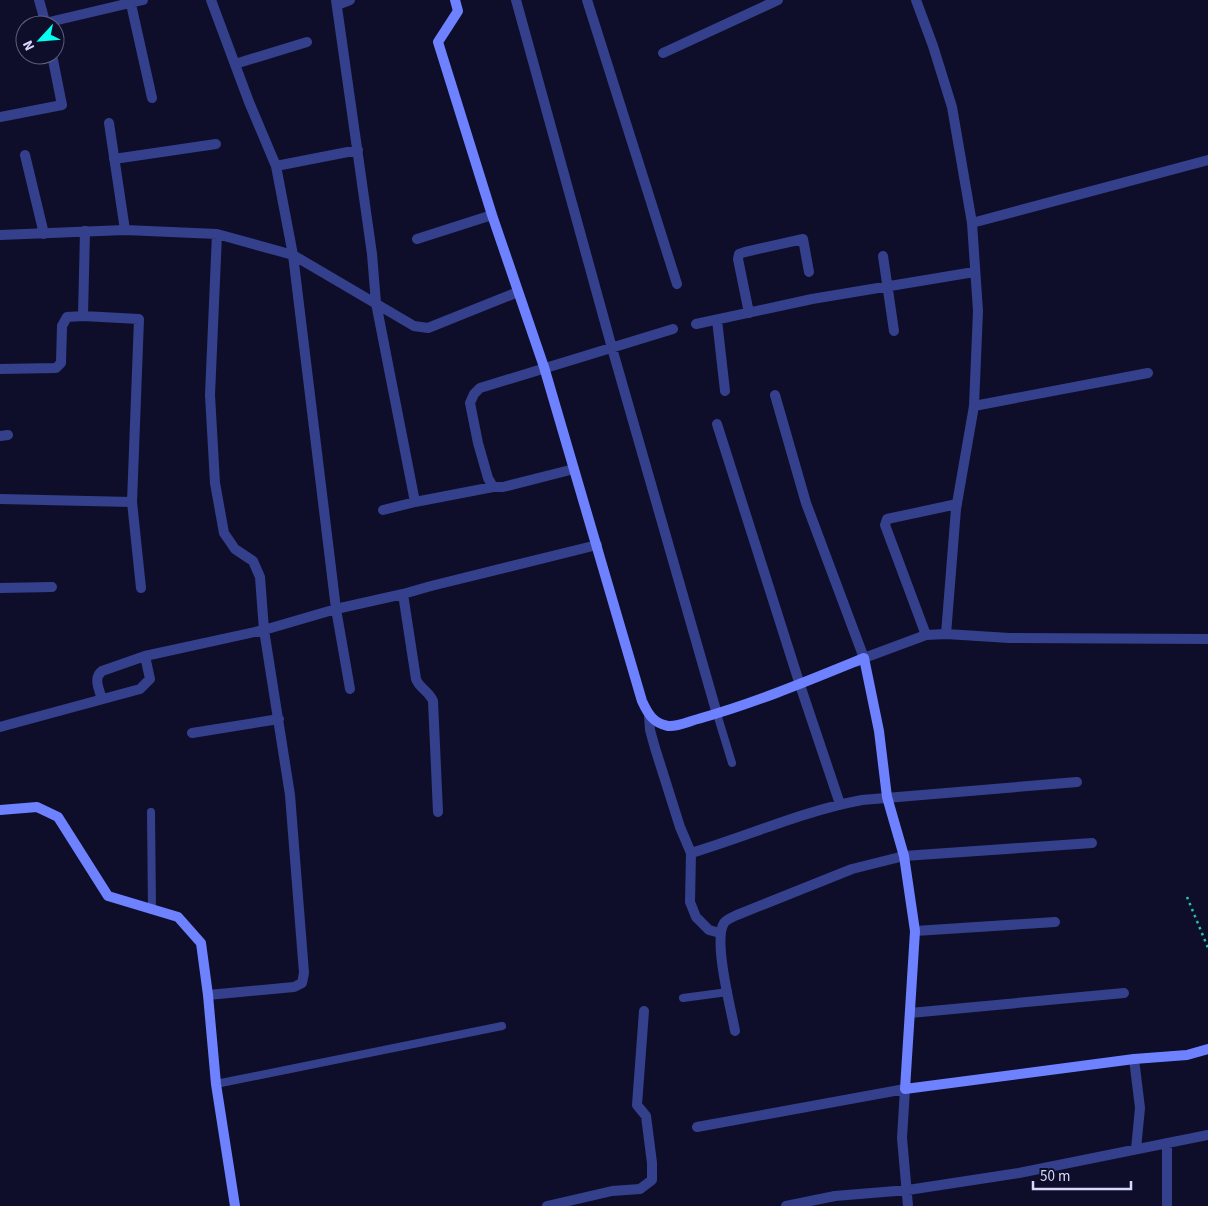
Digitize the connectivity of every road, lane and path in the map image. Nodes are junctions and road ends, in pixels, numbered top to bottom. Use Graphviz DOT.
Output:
graph roads {
  1 [pos="39,0"];
  2 [pos="143,0"];
  3 [pos="211,0"];
  4 [pos="350,0"];
  5 [pos="455,0"];
  6 [pos="516,0"];
  7 [pos="587,0"];
  8 [pos="778,0"];
  9 [pos="916,0"];
  10 [pos="336,3"];
  11 [pos="131,4"];
  12 [pos="43,15"];
  13 [pos="65,19"];
  14 [pos="307,42"];
  15 [pos="663,53"];
  16 [pos="236,64"];
  17 [pos="54,65"];
  18 [pos="152,98"];
  19 [pos="0,117"];
  20 [pos="109,124"];
  21 [pos="216,144"];
  22 [pos="358,150"];
  23 [pos="25,155"];
  24 [pos="114,159"];
  25 [pos="1208,160"];
  26 [pos="276,166"];
  27 [pos="492,215"];
  28 [pos="972,223"];
  29 [pos="124,230"];
  30 [pos="85,232"];
  31 [pos="44,234"];
  32 [pos="217,234"];
  33 [pos="0,235"];
  34 [pos="417,239"];
  35 [pos="293,255"];
  36 [pos="884,256"];
  37 [pos="809,272"];
  38 [pos="974,272"];
  39 [pos="677,284"];
  40 [pos="887,287"];
  41 [pos="518,292"];
  42 [pos="376,303"];
  43 [pos="749,313"];
  44 [pos="82,316"];
  45 [pos="716,320"];
  46 [pos="696,324"];
  47 [pos="673,329"];
  48 [pos="894,331"];
  49 [pos="612,348"];
  50 [pos="544,368"];
  51 [pos="0,369"];
  52 [pos="1148,373"];
  53 [pos="725,391"];
  54 [pos="775,395"];
  55 [pos="974,406"];
  56 [pos="717,424"];
  57 [pos="574,469"];
  58 [pos="493,487"];
  59 [pos="0,499"];
  60 [pos="132,502"];
  61 [pos="414,502"];
  62 [pos="957,504"];
  63 [pos="383,510"];
  64 [pos="597,546"];
  65 [pos="52,587"];
  66 [pos="0,588"];
  67 [pos="141,588"];
  68 [pos="403,594"];
  69 [pos="336,609"];
  70 [pos="264,630"];
  71 [pos="946,634"];
  72 [pos="926,635"];
  73 [pos="1208,639"];
  74 [pos="145,656"];
  75 [pos="864,658"];
  76 [pos="800,685"];
  77 [pos="350,689"];
  78 [pos="102,699"];
  79 [pos="717,714"];
  80 [pos="649,715"];
  81 [pos="278,719"];
  82 [pos="0,727"];
  83 [pos="192,733"];
  84 [pos="732,763"];
  85 [pos="1077,782"];
  86 [pos="887,797"];
  87 [pos="840,804"];
  88 [pos="0,810"];
  89 [pos="151,812"];
  90 [pos="438,812"];
  91 [pos="1092,843"];
  92 [pos="691,853"];
  93 [pos="904,856"];
  94 [pos="1187,897"];
  95 [pos="152,910"];
  96 [pos="1054,922"];
  97 [pos="915,931"];
  98 [pos="720,933"];
  99 [pos="1208,948"];
  100 [pos="728,992"];
  101 [pos="1124,993"];
  102 [pos="208,995"];
  103 [pos="684,998"];
  104 [pos="644,1011"];
  105 [pos="910,1013"];
  106 [pos="502,1026"];
  107 [pos="735,1031"];
  108 [pos="1208,1049"];
  109 [pos="1134,1059"];
  110 [pos="216,1084"];
  111 [pos="905,1089"];
  112 [pos="697,1127"];
  113 [pos="1208,1135"];
  114 [pos="1168,1143"];
  115 [pos="1136,1149"];
  116 [pos="908,1190"];
  117 [pos="235,1206"];
  118 [pos="547,1206"];
  119 [pos="786,1206"];
  120 [pos="908,1206"];
  121 [pos="1167,1206"];
  1 -- 12 [label="street"];
  2 -- 11 [label="street"];
  3 -- 16 [label="street"];
  4 -- 10 [label="street"];
  5 -- 27 [label="street"];
  6 -- 49 [label="street"];
  7 -- 39 [label="street"];
  8 -- 15 [label="street"];
  9 -- 28 [label="street"];
  10 -- 22 [label="street"];
  11 -- 13 [label="street"];
  11 -- 18 [label="street"];
  14 -- 16 [label="street"];
  16 -- 26 [label="street"];
  17 -- 19 [label="street"];
  20 -- 24 [label="street"];
  21 -- 24 [label="street"];
  22 -- 26 [label="street"];
  22 -- 42 [label="street"];
  23 -- 31 [label="street"];
  24 -- 29 [label="street"];
  25 -- 28 [label="street"];
  26 -- 35 [label="street"];
  27 -- 34 [label="street"];
  27 -- 41 [label="street"];
  28 -- 38 [label="street"];
  29 -- 30 [label="street"];
  29 -- 32 [label="street"];
  30 -- 31 [label="street"];
  30 -- 44 [label="street"];
  31 -- 33 [label="street"];
  32 -- 35 [label="street"];
  32 -- 70 [label="street"];
  35 -- 42 [label="street"];
  35 -- 69 [label="street"];
  36 -- 40 [label="street"];
  37 -- 43 [label="street"];
  38 -- 40 [label="street"];
  38 -- 55 [label="street"];
  40 -- 43 [label="street"];
  40 -- 48 [label="street"];
  41 -- 42 [label="street"];
  41 -- 50 [label="street"];
  42 -- 61 [label="street"];
  43 -- 45 [label="street"];
  44 -- 51 [label="street"];
  44 -- 60 [label="street"];
  45 -- 46 [label="street"];
  45 -- 53 [label="street"];
  47 -- 49 [label="street"];
  49 -- 50 [label="street"];
  49 -- 79 [label="street"];
  50 -- 57 [label="street"];
  50 -- 58 [label="street"];
  52 -- 55 [label="street"];
  54 -- 75 [label="street"];
  55 -- 62 [label="street"];
  56 -- 76 [label="street"];
  57 -- 58 [label="street"];
  57 -- 64 [label="street"];
  58 -- 61 [label="street"];
  59 -- 60 [label="street"];
  60 -- 67 [label="street"];
  61 -- 63 [label="street"];
  62 -- 71 [label="street"];
  62 -- 72 [label="street"];
  64 -- 68 [label="street"];
  64 -- 80 [label="street"];
  65 -- 66 [label="street"];
  68 -- 69 [label="street"];
  68 -- 90 [label="street"];
  69 -- 70 [label="street"];
  69 -- 77 [label="street"];
  70 -- 74 [label="street"];
  70 -- 81 [label="street"];
  71 -- 72 [label="street"];
  71 -- 73 [label="street"];
  72 -- 75 [label="street"];
  74 -- 78 [label="street"];
  74 -- 78 [label="street"];
  75 -- 76 [label="street"];
  75 -- 86 [label="street"];
  76 -- 79 [label="street"];
  76 -- 87 [label="street"];
  78 -- 82 [label="street"];
  79 -- 80 [label="street"];
  79 -- 84 [label="lane"];
  80 -- 92 [label="street"];
  81 -- 83 [label="street"];
  81 -- 102 [label="street"];
  85 -- 86 [label="street"];
  86 -- 87 [label="street"];
  86 -- 93 [label="street"];
  87 -- 92 [label="street"];
  88 -- 95 [label="street"];
  89 -- 95 [label="lane"];
  91 -- 93 [label="street"];
  92 -- 98 [label="street"];
  93 -- 97 [label="street"];
  93 -- 98 [label="street"];
  94 -- 99 [label="path"];
  95 -- 102 [label="street"];
  96 -- 97 [label="street"];
  97 -- 105 [label="street"];
  98 -- 100 [label="street"];
  100 -- 103 [label="lane"];
  100 -- 107 [label="street"];
  101 -- 105 [label="street"];
  102 -- 110 [label="street"];
  104 -- 118 [label="street"];
  105 -- 111 [label="street"];
  106 -- 110 [label="lane"];
  108 -- 109 [label="street"];
  109 -- 111 [label="street"];
  109 -- 115 [label="street"];
  110 -- 117 [label="street"];
  111 -- 112 [label="street"];
  111 -- 116 [label="street"];
  113 -- 114 [label="street"];
  114 -- 115 [label="street"];
  114 -- 121 [label="street"];
  115 -- 116 [label="street"];
  116 -- 119 [label="street"];
  116 -- 120 [label="street"];
}
